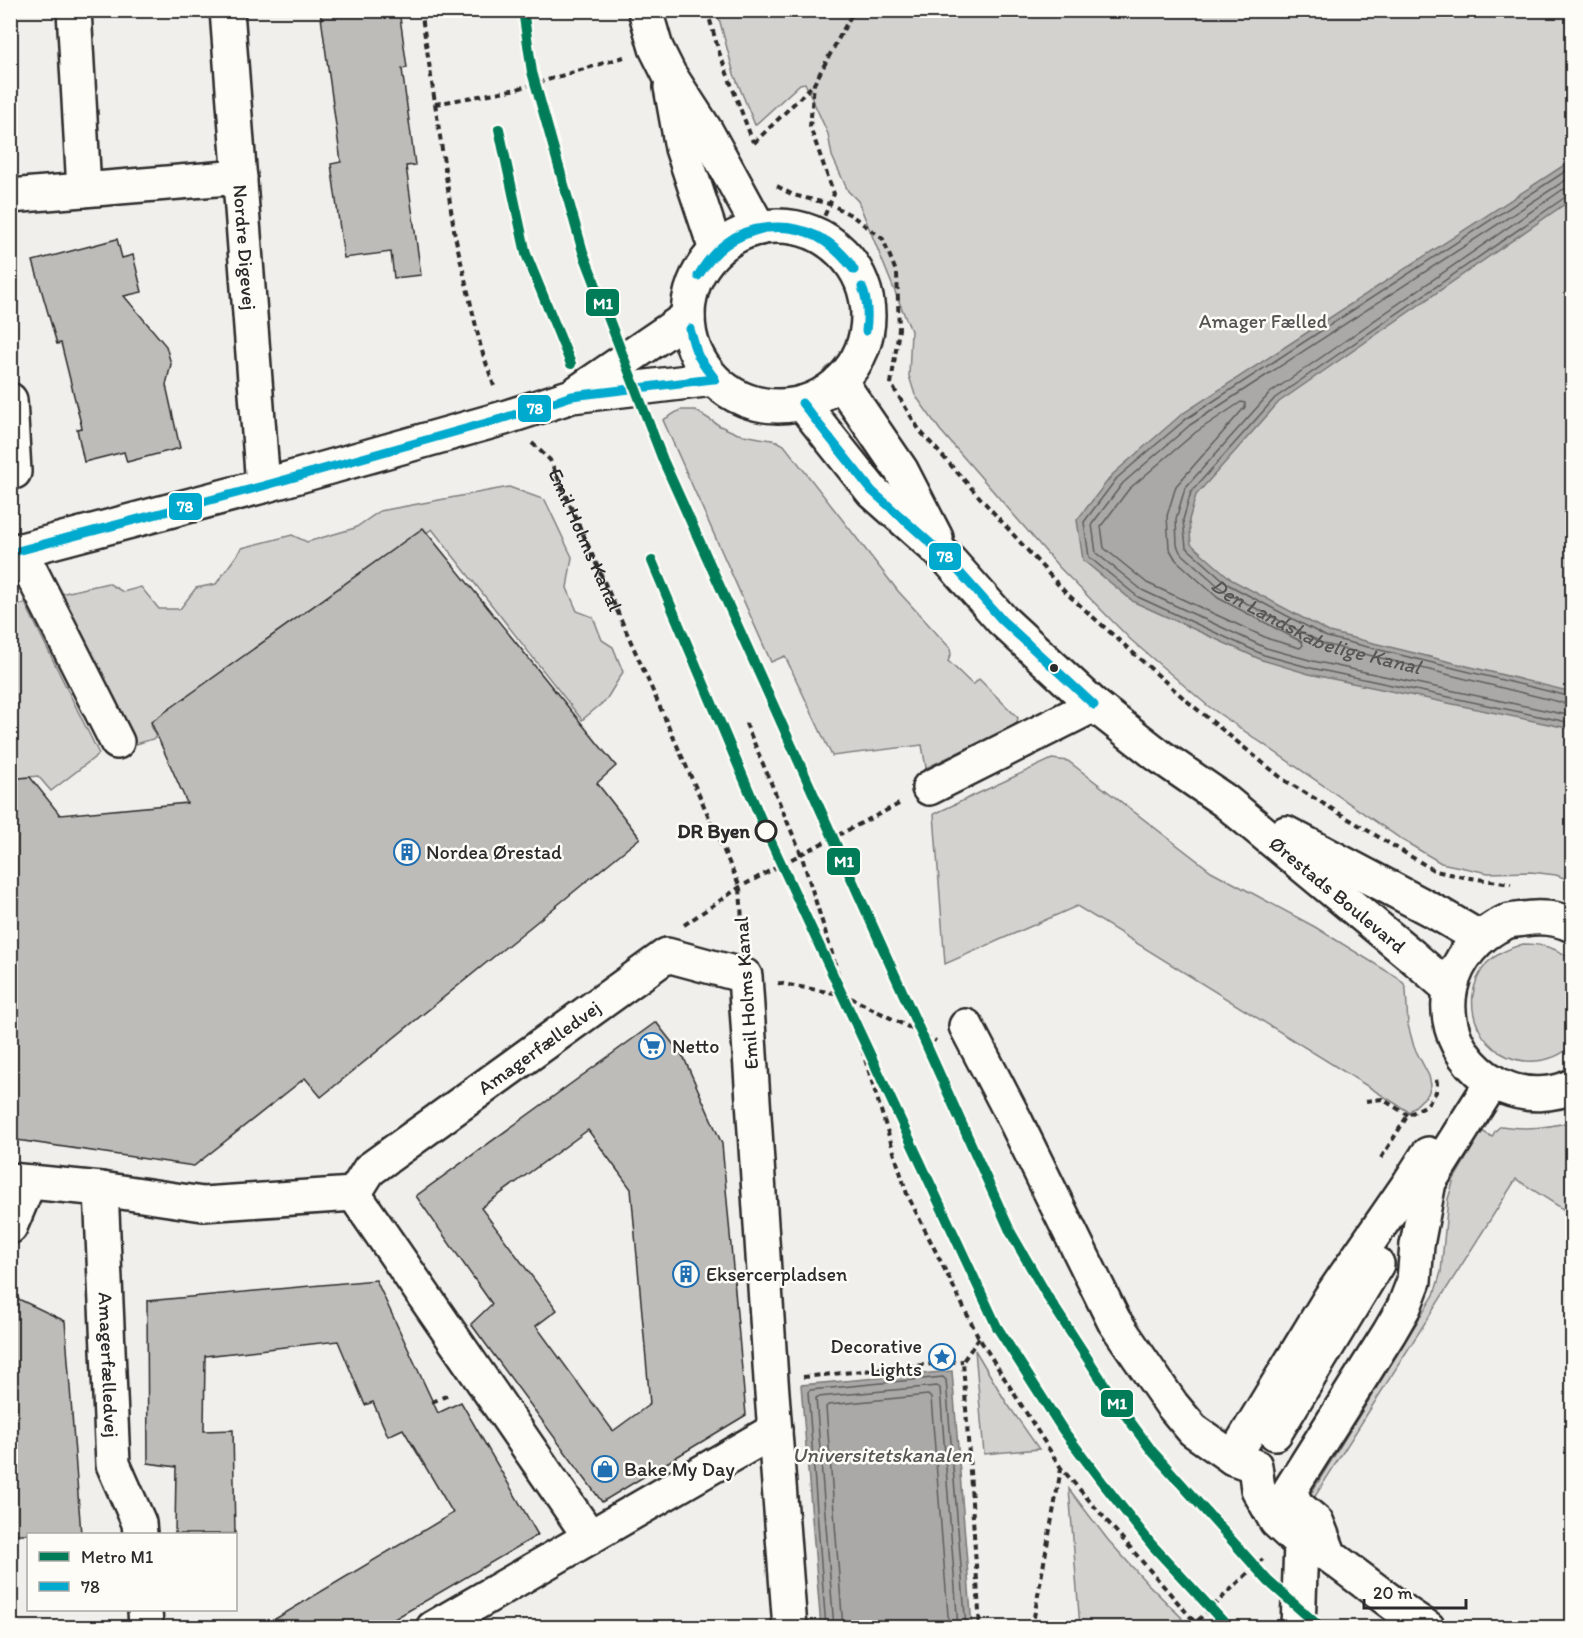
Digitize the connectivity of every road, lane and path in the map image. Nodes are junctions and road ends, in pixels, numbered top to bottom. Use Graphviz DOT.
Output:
graph roads {
  1 [pos="74,10"];
  2 [pos="227,10"];
  3 [pos="421,10"];
  4 [pos="645,10"];
  5 [pos="707,10"];
  6 [pos="854,10"];
  7 [pos="663,61"];
  8 [pos="814,84"];
  9 [pos="435,104"];
  10 [pos="754,143"];
  11 [pos="758,153"];
  12 [pos="240,177"];
  13 [pos="768,181"];
  14 [pos="84,190"];
  15 [pos="10,196"];
  16 [pos="830,204"];
  17 [pos="759,228"];
  18 [pos="816,235"];
  19 [pos="716,250"];
  20 [pos="688,317"];
  21 [pos="713,379"];
  22 [pos="840,381"];
  23 [pos="572,396"];
  24 [pos="10,400"];
  25 [pos="802,403"];
  26 [pos="504,417"];
  27 [pos="14,472"];
  28 [pos="263,486"];
  29 [pos="15,551"];
  30 [pos="947,558"];
  31 [pos="1094,705"];
  32 [pos="744,719"];
  33 [pos="117,742"];
  34 [pos="930,788"];
  35 [pos="1225,801"];
  36 [pos="801,854"];
  37 [pos="1516,883"];
  38 [pos="740,887"];
  39 [pos="1572,925"];
  40 [pos="1480,938"];
  41 [pos="745,976"];
  42 [pos="1450,989"];
  43 [pos="845,995"];
  44 [pos="966,1026"];
  45 [pos="1486,1078"];
  46 [pos="1572,1086"];
  47 [pos="1366,1101"];
  48 [pos="1408,1115"];
  49 [pos="20,1181"];
  50 [pos="100,1189"];
  51 [pos="354,1194"];
  52 [pos="10,1227"];
  53 [pos="978,1338"];
  54 [pos="963,1361"];
  55 [pos="771,1380"];
  56 [pos="775,1430"];
  57 [pos="1244,1462"];
  58 [pos="1061,1468"];
  59 [pos="140,1533"];
  60 [pos="590,1537"];
  61 [pos="1315,1550"];
  62 [pos="145,1611"];
  63 [pos="1195,1623"];
  64 [pos="146,1628"];
  65 [pos="433,1628"];
  66 [pos="790,1628"];
  67 [pos="980,1628"];
  68 [pos="1032,1628"];
  69 [pos="1190,1628"];
  70 [pos="1200,1628"];
  71 [pos="1298,1628"];
  72 [pos="1428,1628"];
  1 -- 14 [label="street"];
  2 -- 12 [label="street, Nordre Digevej"];
  3 -- 9 [label="path"];
  4 -- 7 [label="street"];
  5 -- 10 [label="path"];
  6 -- 8 [label="path"];
  7 -- 9 [label="path"];
  7 -- 17 [label="street"];
  7 -- 19 [label="street"];
  8 -- 10 [label="path"];
  8 -- 16 [label="path"];
  9 -- 26 [label="path"];
  10 -- 11 [label="path"];
  12 -- 14 [label="street"];
  12 -- 28 [label="street, Nordre Digevej"];
  13 -- 16 [label="path"];
  14 -- 15 [label="street"];
  16 -- 18 [label="path"];
  16 -- 37 [label="path"];
  17 -- 18 [label="street"];
  17 -- 19 [label="street"];
  18 -- 22 [label="street"];
  19 -- 20 [label="street"];
  20 -- 21 [label="street"];
  20 -- 23 [label="street"];
  21 -- 23 [label="street"];
  21 -- 25 [label="street"];
  22 -- 25 [label="street"];
  22 -- 30 [label="street, Ørestads Boulevard"];
  23 -- 26 [label="street"];
  24 -- 27 [label="street"];
  25 -- 30 [label="street, Ørestads Boulevard"];
  26 -- 28 [label="street"];
  26 -- 38 [label="path, Emil Holms Kanal"];
  28 -- 29 [label="street"];
  29 -- 33 [label="street"];
  30 -- 31 [label="street, Ørestads Boulevard"];
  31 -- 34 [label="street"];
  31 -- 35 [label="street, Ørestads Boulevard"];
  32 -- 36 [label="path"];
  34 -- 36 [label="path"];
  35 -- 40 [label="street, Ørestads Boulevard"];
  35 -- 42 [label="street, Ørestads Boulevard"];
  36 -- 38 [label="path"];
  36 -- 43 [label="path"];
  38 -- 41 [label="path, Emil Holms Kanal"];
  39 -- 40 [label="street"];
  40 -- 42 [label="street"];
  41 -- 43 [label="path"];
  41 -- 51 [label="street, Amagerfælledvej"];
  41 -- 55 [label="street, Emil Holms Kanal"];
  42 -- 45 [label="street"];
  43 -- 44 [label="path"];
  43 -- 53 [label="path"];
  44 -- 57 [label="street"];
  45 -- 46 [label="street"];
  45 -- 57 [label="street"];
  45 -- 61 [label="street"];
  47 -- 48 [label="path"];
  49 -- 50 [label="street"];
  49 -- 52 [label="street"];
  50 -- 51 [label="street"];
  50 -- 59 [label="street, Amagerfælledvej"];
  51 -- 60 [label="street"];
  53 -- 54 [label="path"];
  53 -- 58 [label="path"];
  54 -- 55 [label="path"];
  54 -- 67 [label="path"];
  55 -- 56 [label="street, Emil Holms Kanal"];
  56 -- 60 [label="street"];
  56 -- 66 [label="street, Emil Holms Kanal"];
  57 -- 61 [label="street"];
  58 -- 63 [label="path"];
  58 -- 68 [label="path"];
  60 -- 65 [label="street"];
  61 -- 63 [label="path"];
  61 -- 71 [label="street"];
  61 -- 72 [label="street"];
  62 -- 64 [label="street"];
  63 -- 69 [label="path"];
  63 -- 70 [label="path"];
}
